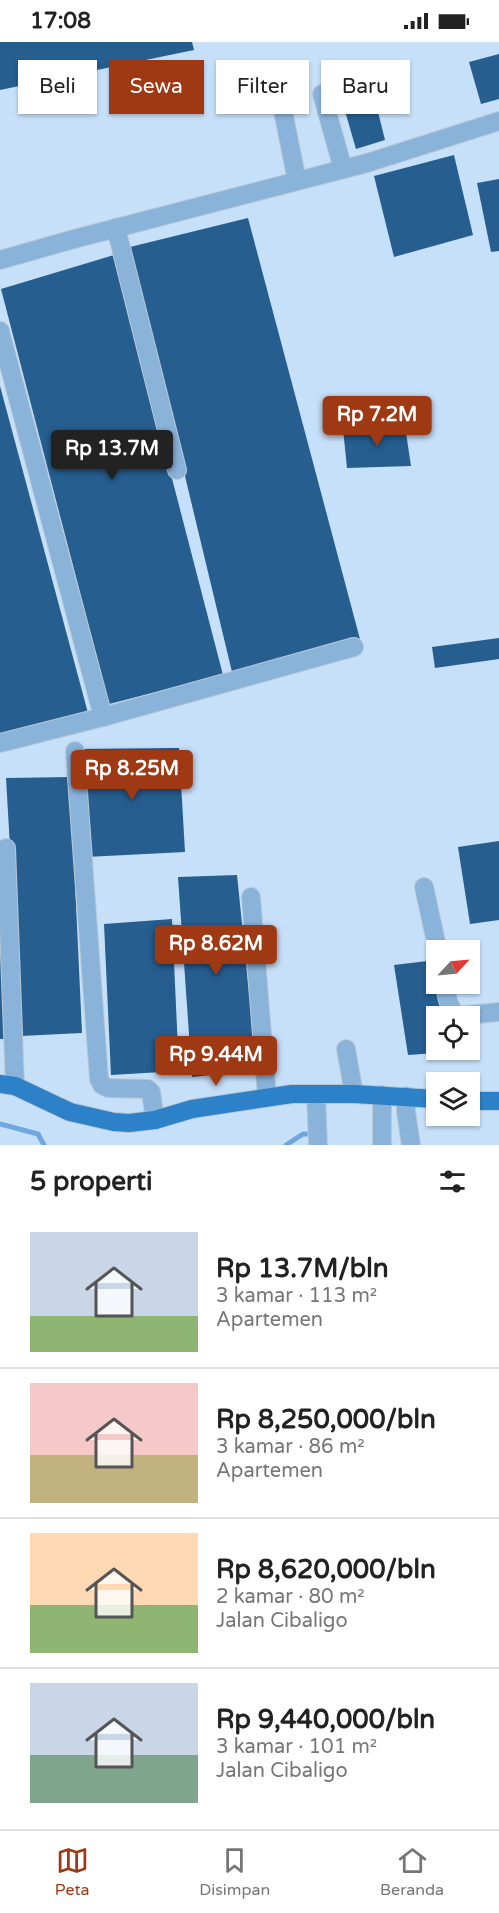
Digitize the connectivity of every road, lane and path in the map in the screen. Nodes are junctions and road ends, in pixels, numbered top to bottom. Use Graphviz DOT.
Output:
graph roads {
  1 [pos="284,114"];
  2 [pos="328,114"];
  3 [pos="499,121"];
  4 [pos="343,169"];
  5 [pos="297,181"];
  6 [pos="116,228"];
  7 [pos="0,260"];
  8 [pos="0,331"];
  9 [pos="177,470"];
  10 [pos="354,647"];
  11 [pos="103,717"];
  12 [pos="0,743"];
  13 [pos="75,751"];
  14 [pos="6,848"];
  15 [pos="424,887"];
  16 [pos="251,897"];
  17 [pos="436,940"];
  18 [pos="447,994"];
  19 [pos="499,1012"];
  20 [pos="346,1049"];
  21 [pos="8,1085"];
  22 [pos="316,1094"];
  23 [pos="354,1094"];
  24 [pos="382,1095"];
  25 [pos="406,1096"];
  26 [pos="267,1097"];
  27 [pos="426,1098"];
  28 [pos="480,1101"];
  29 [pos="499,1101"];
  30 [pos="155,1120"];
  31 [pos="318,1145"];
  32 [pos="382,1145"];
  33 [pos="411,1145"];
  1 -- 5 [label="lane"];
  2 -- 4 [label="lane"];
  3 -- 4 [label="lane"];
  4 -- 5 [label="lane"];
  5 -- 6 [label="lane"];
  6 -- 7 [label="lane"];
  6 -- 9 [label="lane"];
  8 -- 11 [label="lane"];
  10 -- 11 [label="lane"];
  11 -- 12 [label="lane"];
  13 -- 30 [label="lane"];
  14 -- 21 [label="lane"];
  15 -- 17 [label="lane"];
  16 -- 26 [label="lane"];
  18 -- 19 [label="lane"];
  20 -- 23 [label="lane"];
  21 -- 30 [label="main road"];
  22 -- 23 [label="main road"];
  22 -- 26 [label="main road"];
  22 -- 31 [label="lane"];
  23 -- 24 [label="main road"];
  24 -- 25 [label="main road"];
  24 -- 32 [label="lane"];
  25 -- 27 [label="main road"];
  25 -- 33 [label="lane"];
  26 -- 30 [label="main road"];
  28 -- 29 [label="main road"];
}
